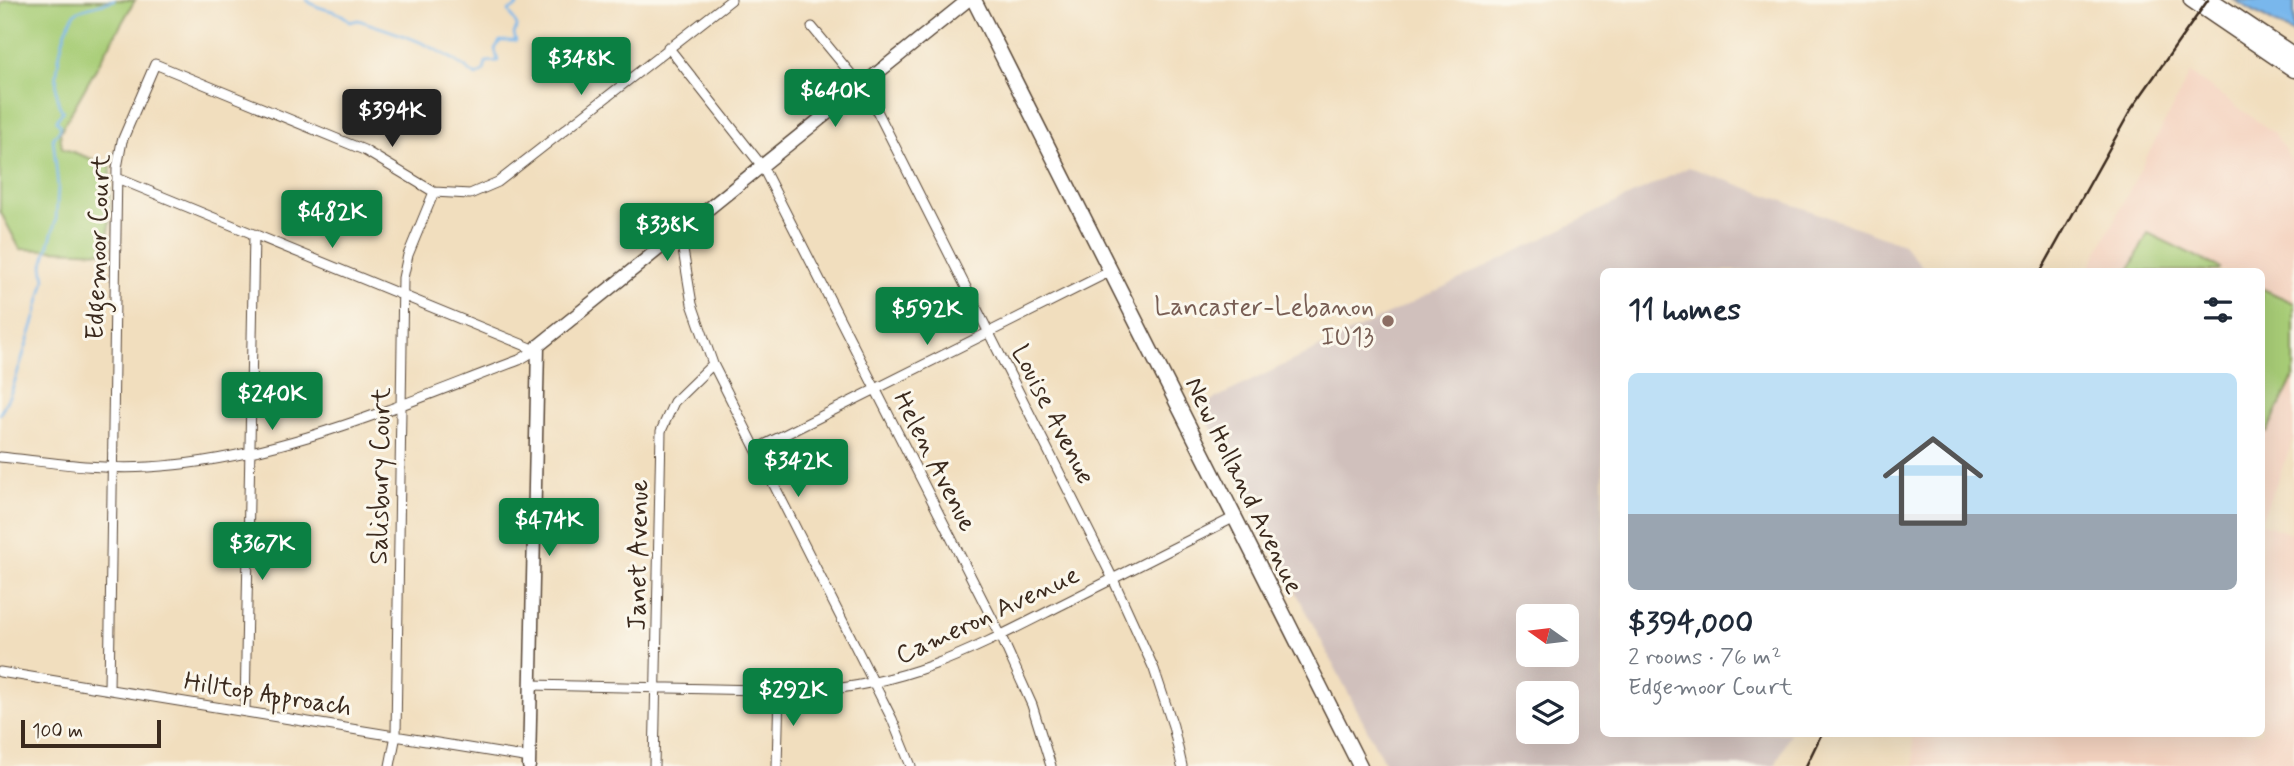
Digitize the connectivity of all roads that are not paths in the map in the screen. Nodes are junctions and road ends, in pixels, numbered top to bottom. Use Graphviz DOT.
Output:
graph roads {
  1 [pos="731,0"];
  2 [pos="968,0"];
  3 [pos="974,0"];
  4 [pos="2191,0"];
  5 [pos="2212,0"];
  6 [pos="812,27"];
  7 [pos="668,47"];
  8 [pos="2294,55"];
  9 [pos="2294,70"];
  10 [pos="862,86"];
  11 [pos="762,166"];
  12 [pos="117,178"];
  13 [pos="434,192"];
  14 [pos="680,232"];
  15 [pos="254,234"];
  16 [pos="1111,271"];
  17 [pos="402,295"];
  18 [pos="989,332"];
  19 [pos="536,350"];
  20 [pos="713,364"];
  21 [pos="876,389"];
  22 [pos="401,404"];
  23 [pos="756,449"];
  24 [pos="250,453"];
  25 [pos="0,457"];
  26 [pos="113,468"];
  27 [pos="1235,517"];
  28 [pos="1113,579"];
  29 [pos="1001,636"];
  30 [pos="0,672"];
  31 [pos="874,684"];
  32 [pos="531,685"];
  33 [pos="656,688"];
  34 [pos="109,689"];
  35 [pos="779,690"];
  36 [pos="245,710"];
  37 [pos="396,735"];
  38 [pos="530,762"];
  39 [pos="390,766"];
  40 [pos="654,766"];
  41 [pos="777,766"];
  42 [pos="911,766"];
  43 [pos="1051,766"];
  44 [pos="1182,766"];
  45 [pos="1360,766"];
  1 -- 7 [label="street, Edgemoor Court"];
  2 -- 10 [label="street"];
  3 -- 16 [label="main road, New Holland Avenue"];
  4 -- 9 [label="main road"];
  5 -- 8 [label="main road"];
  6 -- 10 [label="street, Louise Avenue"];
  7 -- 11 [label="street, Helen Avenue"];
  7 -- 13 [label="street, Edgemoor Court"];
  10 -- 11 [label="street"];
  10 -- 18 [label="street, Louise Avenue"];
  11 -- 14 [label="street"];
  11 -- 21 [label="street, Helen Avenue"];
  12 -- 13 [label="street, Edgemoor Court"];
  12 -- 15 [label="street"];
  12 -- 26 [label="street, Edgemoor Court"];
  13 -- 17 [label="street, Salisbury Court"];
  14 -- 19 [label="street"];
  14 -- 20 [label="street"];
  15 -- 17 [label="street"];
  15 -- 24 [label="street"];
  16 -- 18 [label="street"];
  16 -- 27 [label="main road, New Holland Avenue"];
  17 -- 19 [label="street"];
  17 -- 22 [label="street, Salisbury Court"];
  18 -- 21 [label="street"];
  18 -- 28 [label="street, Louise Avenue"];
  19 -- 22 [label="street"];
  19 -- 32 [label="street"];
  20 -- 23 [label="street"];
  20 -- 33 [label="street, Janet Avenue"];
  21 -- 23 [label="street"];
  21 -- 29 [label="street, Helen Avenue"];
  22 -- 24 [label="street"];
  22 -- 37 [label="street, Salisbury Court"];
  23 -- 31 [label="street"];
  24 -- 26 [label="street"];
  24 -- 36 [label="street"];
  25 -- 26 [label="street"];
  26 -- 34 [label="street, Edgemoor Court"];
  27 -- 28 [label="street, Cameron Avenue"];
  27 -- 45 [label="main road, New Holland Avenue"];
  28 -- 29 [label="street, Cameron Avenue"];
  28 -- 44 [label="street, Louise Avenue"];
  29 -- 31 [label="street, Cameron Avenue"];
  29 -- 43 [label="street, Helen Avenue"];
  30 -- 34 [label="street, Hilltop Approach"];
  31 -- 35 [label="street, Cameron Avenue"];
  31 -- 42 [label="street"];
  32 -- 33 [label="street, Cameron Avenue"];
  32 -- 38 [label="street"];
  33 -- 35 [label="street, Cameron Avenue"];
  33 -- 40 [label="street, Janet Avenue"];
  34 -- 36 [label="street, Hilltop Approach"];
  35 -- 41 [label="street"];
  36 -- 37 [label="street, Hilltop Approach"];
  37 -- 38 [label="street, Hilltop Approach"];
  37 -- 39 [label="street, Salisbury Court"];
}
